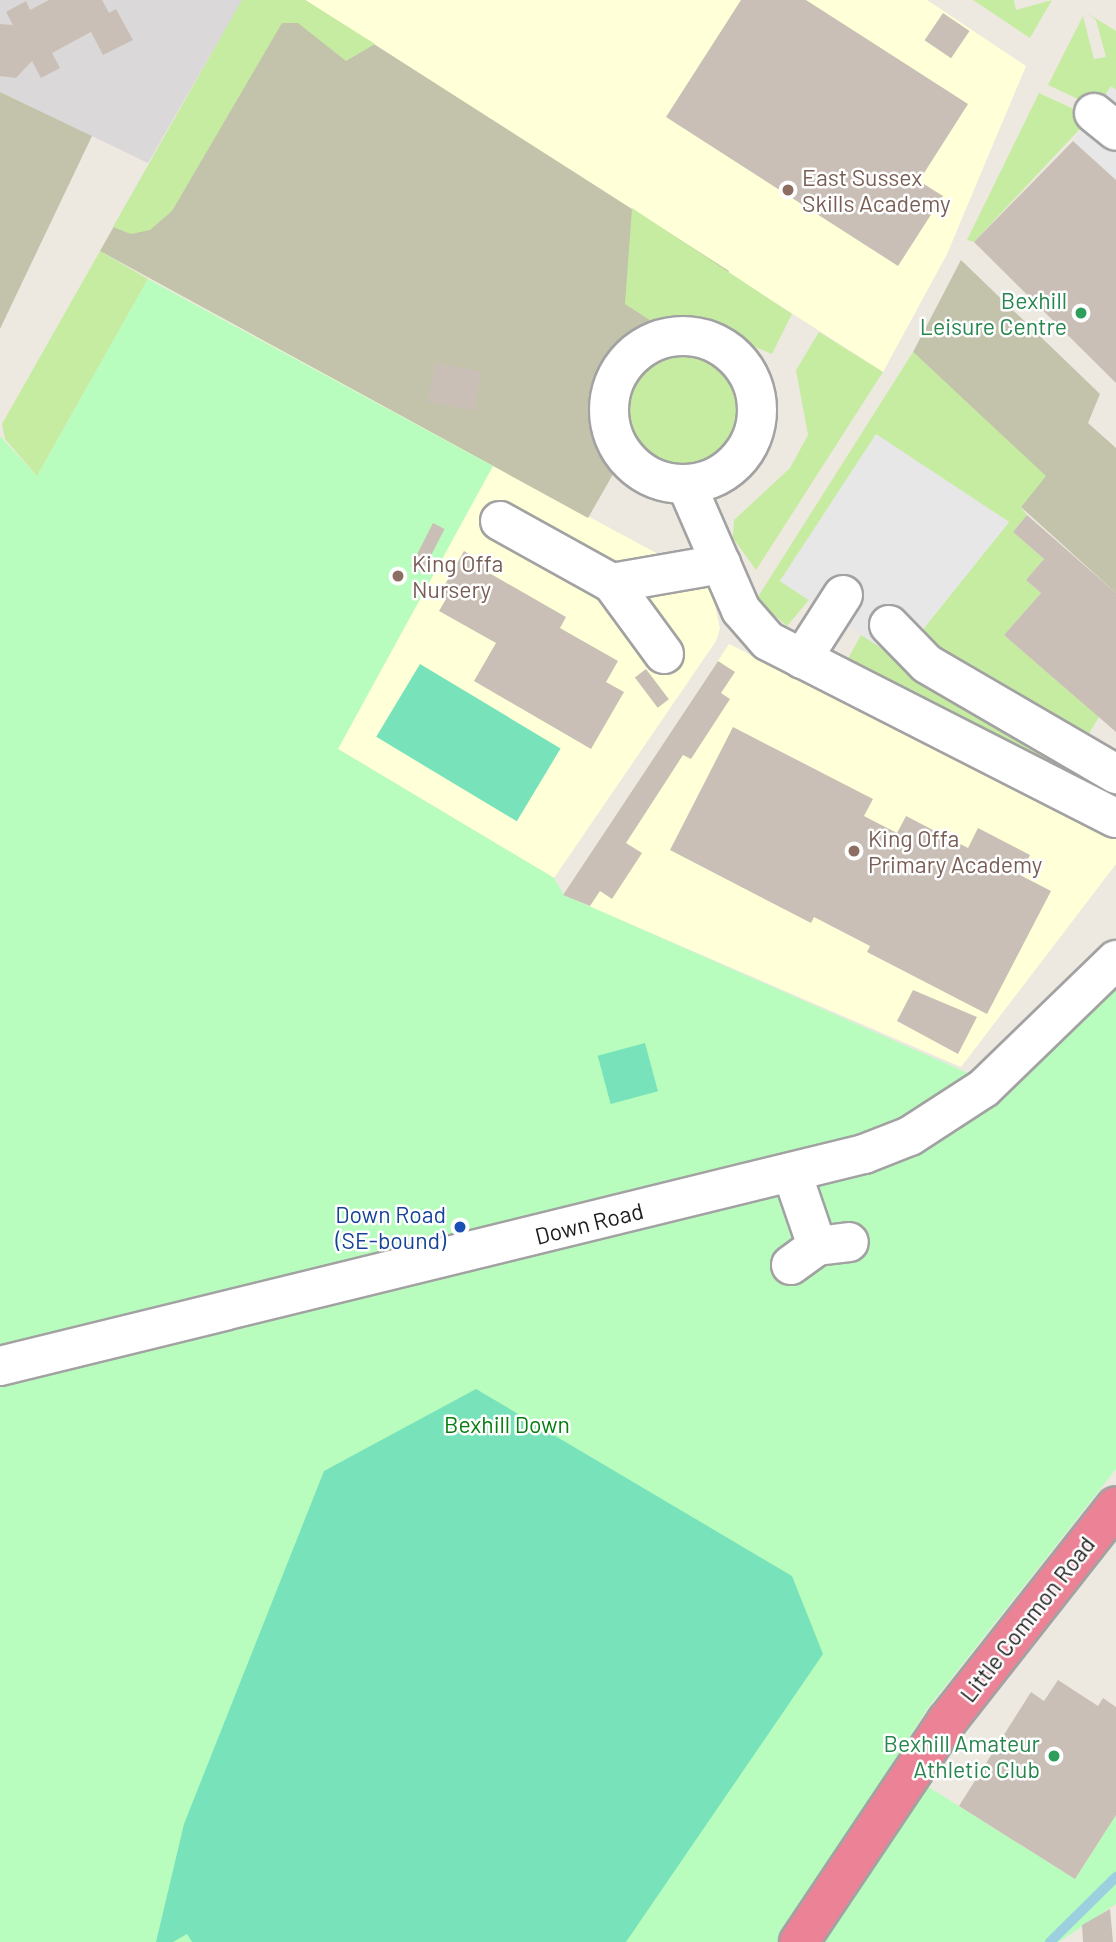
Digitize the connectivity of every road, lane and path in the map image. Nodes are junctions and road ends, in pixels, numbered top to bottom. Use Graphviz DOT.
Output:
graph roads {
  1 [pos="687,486"];
  2 [pos="500,521"];
  3 [pos="721,564"];
  4 [pos="612,583"];
  5 [pos="843,595"];
  6 [pos="889,625"];
  7 [pos="664,654"];
  8 [pos="802,659"];
  9 [pos="1116,774"];
  10 [pos="1116,818"];
  11 [pos="1116,960"];
  12 [pos="792,1173"];
  13 [pos="819,1251"];
  14 [pos="0,1366"];
  15 [pos="1116,1506"];
  16 [pos="799,1942"];
  1 -- 3 [label="street"];
  2 -- 4 [label="street"];
  3 -- 4 [label="street"];
  3 -- 8 [label="street"];
  4 -- 7 [label="street"];
  5 -- 8 [label="street"];
  6 -- 9 [label="street"];
  8 -- 10 [label="street"];
  11 -- 12 [label="street, Down Road"];
  12 -- 13 [label="street"];
  12 -- 14 [label="street, Down Road"];
  15 -- 16 [label="highway, Little Common Road"];
}
